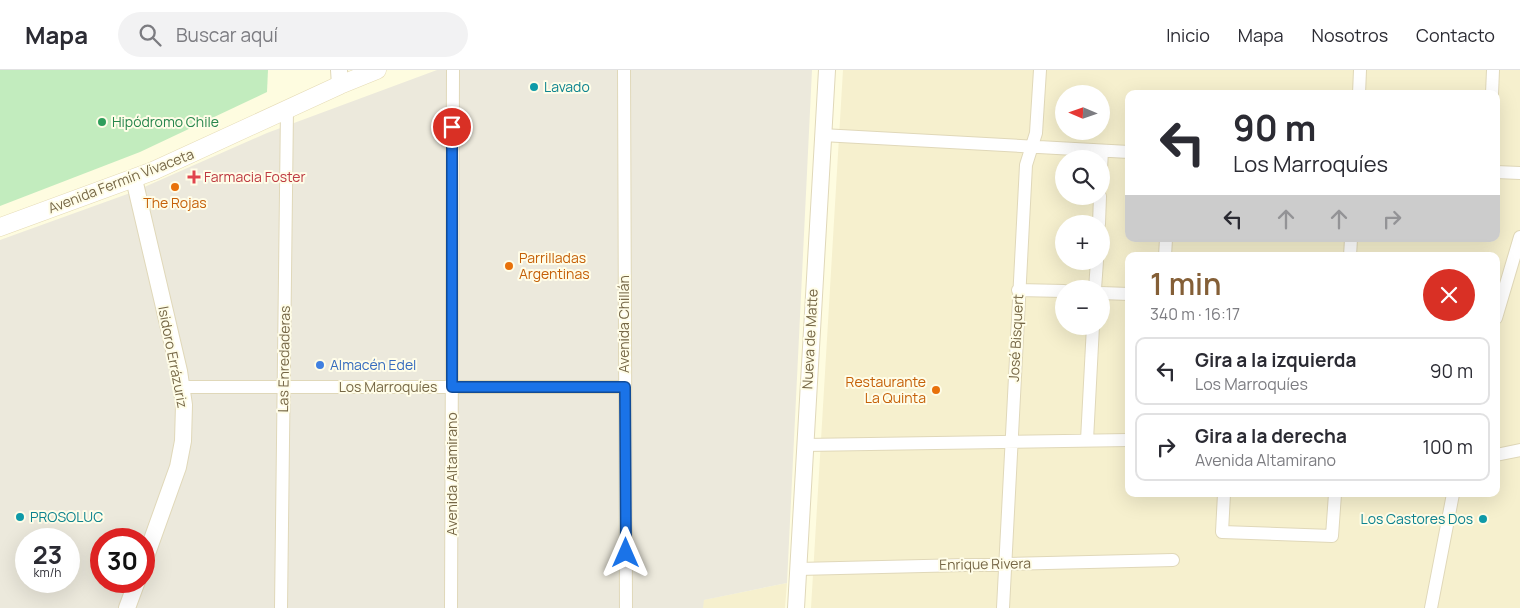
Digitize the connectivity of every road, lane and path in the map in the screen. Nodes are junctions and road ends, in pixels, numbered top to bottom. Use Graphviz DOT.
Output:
graph roads {
  1 [pos="377,70"];
  2 [pos="453,70"];
  3 [pos="624,70"];
  4 [pos="827,70"];
  5 [pos="1040,70"];
  6 [pos="1360,70"];
  7 [pos="1493,70"];
  8 [pos="339,78"];
  9 [pos="1359,90"];
  10 [pos="1492,90"];
  11 [pos="287,109"];
  12 [pos="822,135"];
  13 [pos="1031,147"];
  14 [pos="1084,150"];
  15 [pos="1110,151"];
  16 [pos="1125,152"];
  17 [pos="1500,172"];
  18 [pos="1520,173"];
  19 [pos="134,179"];
  20 [pos="0,227"];
  21 [pos="1520,237"];
  22 [pos="1018,290"];
  23 [pos="1055,291"];
  24 [pos="1110,293"];
  25 [pos="1125,294"];
  26 [pos="1500,304"];
  27 [pos="1093,335"];
  28 [pos="284,387"];
  29 [pos="452,387"];
  30 [pos="625,387"];
  31 [pos="182,388"];
  32 [pos="1087,440"];
  33 [pos="1125,440"];
  34 [pos="1010,442"];
  35 [pos="804,445"];
  36 [pos="1520,450"];
  37 [pos="1500,454"];
  38 [pos="1224,497"];
  39 [pos="1335,497"];
  40 [pos="1452,497"];
  41 [pos="155,531"];
  42 [pos="1173,560"];
  43 [pos="1005,564"];
  44 [pos="798,569"];
  45 [pos="133,593"];
  46 [pos="127,608"];
  47 [pos="281,608"];
  48 [pos="451,608"];
  49 [pos="626,608"];
  50 [pos="796,608"];
  51 [pos="1003,608"];
  52 [pos="1431,608"];
  1 -- 8 [label="main road, Avenida Fermín Vivaceta"];
  2 -- 29 [label="street, Avenida Altamirano"];
  3 -- 30 [label="street, Avenida Chillán"];
  4 -- 12 [label="street, Nueva de Matte"];
  5 -- 13 [label="street, José Bisquert"];
  6 -- 9 [label="street"];
  7 -- 10 [label="street"];
  8 -- 11 [label="main road, Avenida Fermín Vivaceta"];
  11 -- 19 [label="main road, Avenida Fermín Vivaceta"];
  11 -- 28 [label="street, Las Enredaderas"];
  12 -- 13 [label="street"];
  12 -- 35 [label="street, Nueva de Matte"];
  13 -- 14 [label="street"];
  13 -- 22 [label="street, José Bisquert"];
  15 -- 16 [label="street"];
  17 -- 18 [label="street"];
  19 -- 20 [label="main road, Avenida Fermín Vivaceta"];
  19 -- 31 [label="street, Isidoro Errázuriz"];
  21 -- 26 [label="street"];
  22 -- 23 [label="street"];
  22 -- 34 [label="street, José Bisquert"];
  24 -- 25 [label="street"];
  27 -- 32 [label="street"];
  28 -- 29 [label="street, Los Marroquíes"];
  28 -- 31 [label="street, Los Marroquíes"];
  28 -- 47 [label="street, Las Enredaderas"];
  29 -- 30 [label="street, Los Marroquíes"];
  29 -- 48 [label="street, Avenida Altamirano"];
  30 -- 49 [label="street, Avenida Chillán"];
  31 -- 41 [label="street, Isidoro Errázuriz"];
  32 -- 33 [label="street"];
  32 -- 34 [label="street"];
  34 -- 35 [label="street"];
  34 -- 43 [label="street, José Bisquert"];
  35 -- 44 [label="street, Nueva de Matte"];
  36 -- 37 [label="street"];
  38 -- 39 [label="street"];
  40 -- 52 [label="street"];
  42 -- 43 [label="street, Enrique Rivera"];
  43 -- 44 [label="street, Enrique Rivera"];
  43 -- 51 [label="street, José Bisquert"];
  44 -- 50 [label="street, Nueva de Matte"];
  45 -- 46 [label="street"];
}
